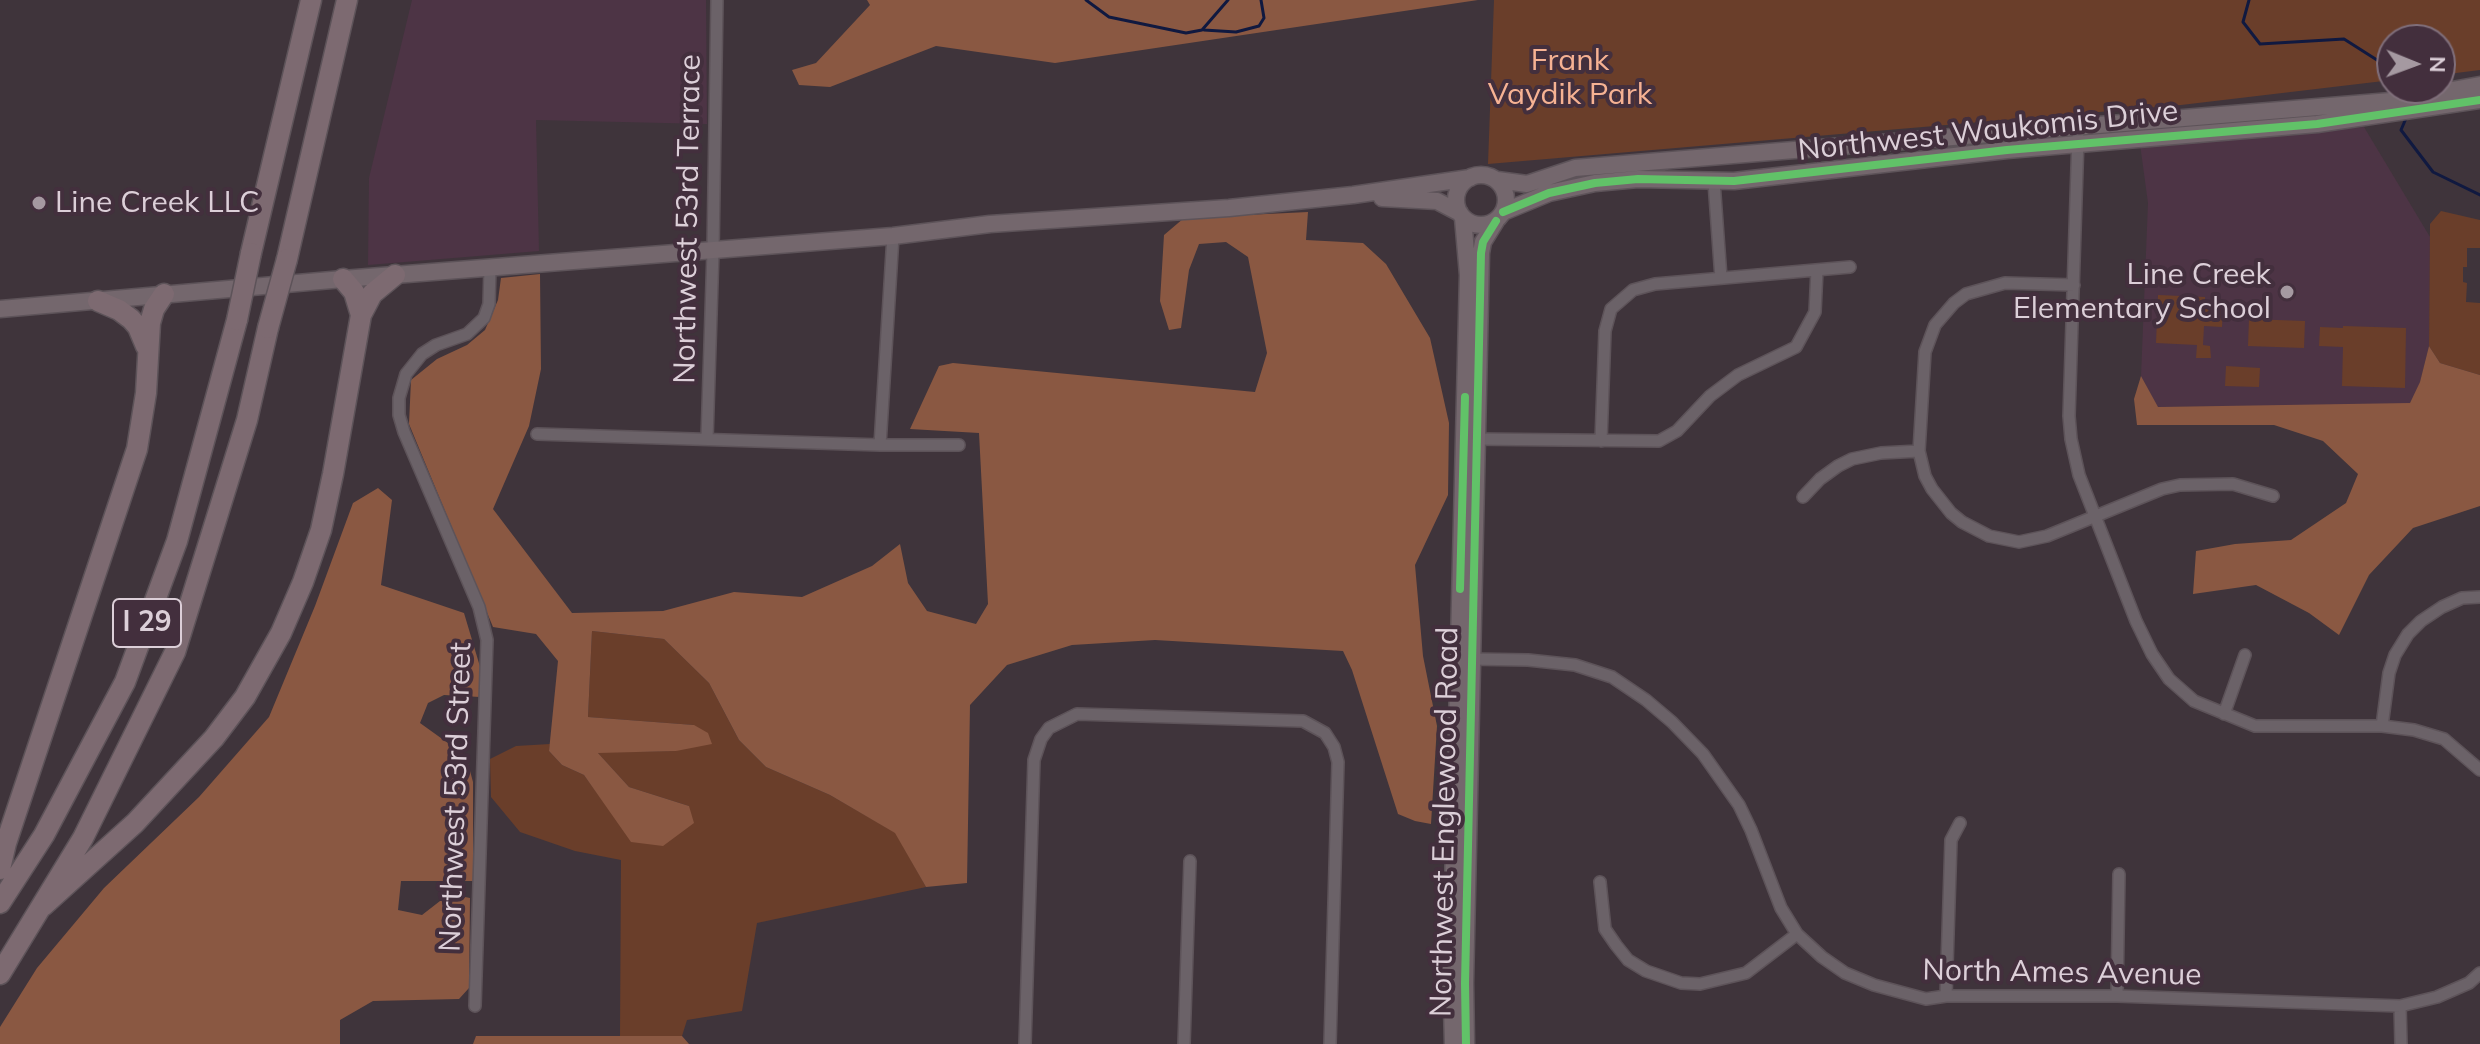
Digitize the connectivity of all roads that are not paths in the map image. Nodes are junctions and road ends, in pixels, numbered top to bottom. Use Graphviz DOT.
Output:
graph roads {
  1 [pos="311,0"];
  2 [pos="347,0"];
  3 [pos="717,0"];
  4 [pos="2480,85"];
  5 [pos="2480,100"];
  6 [pos="2078,126"];
  7 [pos="2078,144"];
  8 [pos="1470,178"];
  9 [pos="1497,180"];
  10 [pos="1714,182"];
  11 [pos="1353,195"];
  12 [pos="1462,215"];
  13 [pos="1500,216"];
  14 [pos="893,236"];
  15 [pos="713,251"];
  16 [pos="1850,267"];
  17 [pos="490,268"];
  18 [pos="1817,270"];
  19 [pos="395,275"];
  20 [pos="1721,278"];
  21 [pos="343,279"];
  22 [pos="2074,285"];
  23 [pos="164,294"];
  24 [pos="98,301"];
  25 [pos="0,309"];
  26 [pos="361,315"];
  27 [pos="147,350"];
  28 [pos="537,434"];
  29 [pos="707,439"];
  30 [pos="1470,439"];
  31 [pos="1601,441"];
  32 [pos="880,445"];
  33 [pos="959,445"];
  34 [pos="1919,451"];
  35 [pos="2273,496"];
  36 [pos="1803,497"];
  37 [pos="2096,517"];
  38 [pos="2480,597"];
  39 [pos="2245,655"];
  40 [pos="1465,659"];
  41 [pos="2224,714"];
  42 [pos="2382,726"];
  43 [pos="2480,770"];
  44 [pos="1960,823"];
  45 [pos="1190,861"];
  46 [pos="0,869"];
  47 [pos="2119,874"];
  48 [pos="1600,882"];
  49 [pos="0,903"];
  50 [pos="43,906"];
  51 [pos="1797,934"];
  52 [pos="2480,973"];
  53 [pos="0,974"];
  54 [pos="1946,996"];
  55 [pos="2117,996"];
  56 [pos="475,1006"];
  57 [pos="2400,1006"];
  58 [pos="1025,1044"];
  59 [pos="1184,1044"];
  60 [pos="1330,1044"];
  61 [pos="1453,1044"];
  62 [pos="1466,1044"];
  63 [pos="2401,1044"];
  1 -- 49 [label="highway, I 29, bridge"];
  2 -- 50 [label="highway, I 29, bridge"];
  3 -- 15 [label="street, Northwest 53rd Terrace"];
  4 -- 6 [label="main road, Northwest Waukomis Drive"];
  5 -- 7 [label="main road, Northwest Waukomis Drive"];
  6 -- 7 [label="street"];
  6 -- 9 [label="main road, Northwest Waukomis Drive"];
  7 -- 10 [label="main road, Northwest Waukomis Drive"];
  7 -- 22 [label="street"];
  8 -- 9 [label="main road"];
  8 -- 11 [label="main road"];
  8 -- 12 [label="main road"];
  9 -- 13 [label="main road"];
  10 -- 13 [label="main road, Northwest Waukomis Drive"];
  10 -- 20 [label="street"];
  11 -- 12 [label="main road"];
  11 -- 14 [label="main road"];
  12 -- 13 [label="main road"];
  12 -- 30 [label="main road, Northwest Englewood Road"];
  13 -- 30 [label="main road, Northwest Englewood Road"];
  14 -- 15 [label="main road"];
  14 -- 32 [label="street"];
  15 -- 17 [label="main road"];
  15 -- 29 [label="street, Northwest 53rd Terrace"];
  16 -- 18 [label="street"];
  17 -- 19 [label="main road"];
  17 -- 56 [label="street, Northwest 53rd Street"];
  18 -- 20 [label="street"];
  18 -- 31 [label="street"];
  19 -- 21 [label="main road"];
  19 -- 26 [label="highway"];
  20 -- 31 [label="street"];
  21 -- 23 [label="main road"];
  21 -- 26 [label="highway"];
  22 -- 34 [label="street"];
  22 -- 37 [label="street"];
  23 -- 24 [label="main road"];
  23 -- 27 [label="highway"];
  24 -- 25 [label="main road"];
  24 -- 27 [label="highway"];
  26 -- 50 [label="highway"];
  27 -- 46 [label="highway"];
  28 -- 29 [label="street"];
  29 -- 32 [label="street"];
  30 -- 31 [label="street"];
  30 -- 40 [label="main road, Northwest Englewood Road"];
  32 -- 33 [label="street"];
  34 -- 36 [label="street"];
  34 -- 37 [label="street"];
  35 -- 37 [label="street"];
  37 -- 41 [label="street"];
  38 -- 42 [label="street"];
  39 -- 41 [label="street"];
  40 -- 51 [label="street, North Ames Avenue"];
  40 -- 61 [label="main road, Northwest Englewood Road"];
  40 -- 62 [label="main road, Northwest Englewood Road"];
  41 -- 42 [label="street"];
  42 -- 43 [label="street"];
  44 -- 54 [label="street"];
  45 -- 59 [label="street"];
  47 -- 55 [label="street"];
  48 -- 51 [label="street"];
  50 -- 53 [label="highway, I 29"];
  51 -- 54 [label="street, North Ames Avenue"];
  52 -- 57 [label="street, North Ames Avenue"];
  54 -- 55 [label="street, North Ames Avenue"];
  55 -- 57 [label="street, North Ames Avenue"];
  57 -- 63 [label="street"];
  58 -- 60 [label="street"];
}
